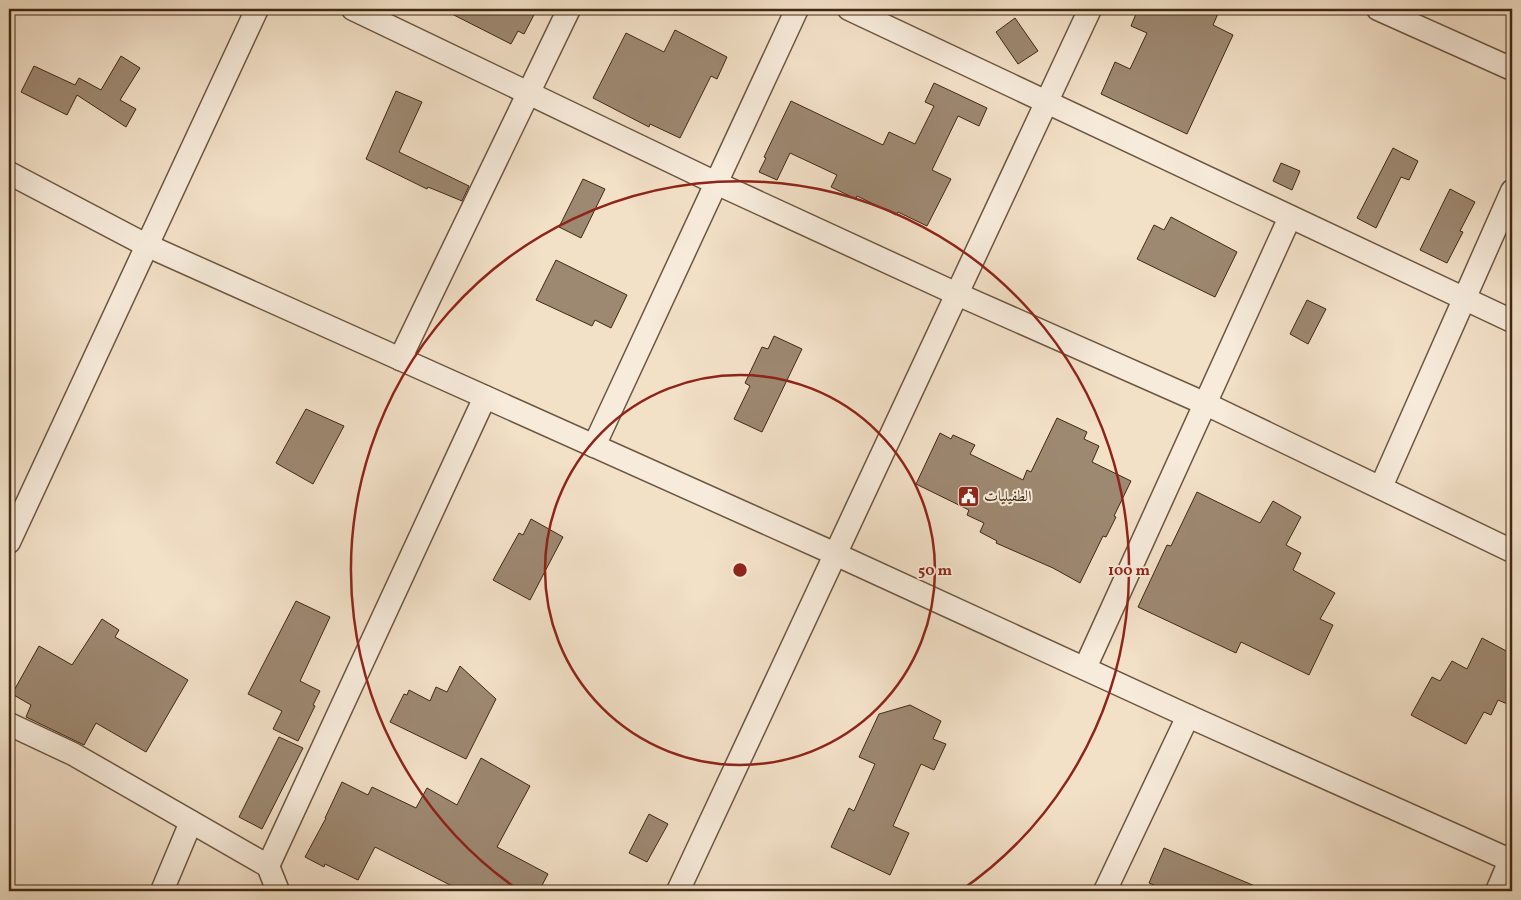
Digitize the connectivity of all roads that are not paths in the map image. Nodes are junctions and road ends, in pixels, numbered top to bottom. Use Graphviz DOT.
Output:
graph roads {
  1 [pos="257,9"];
  2 [pos="353,9"];
  3 [pos="569,9"];
  4 [pos="797,9"];
  5 [pos="849,9"];
  6 [pos="1090,9"];
  7 [pos="1378,9"];
  8 [pos="1512,69"];
  9 [pos="528,93"];
  10 [pos="1047,101"];
  11 [pos="9,173"];
  12 [pos="716,182"];
  13 [pos="1512,191"];
  14 [pos="1290,217"];
  15 [pos="146,245"];
  16 [pos="957,294"];
  17 [pos="1464,299"];
  18 [pos="1512,321"];
  19 [pos="400,359"];
  20 [pos="485,397"];
  21 [pos="1206,404"];
  22 [pos="594,446"];
  23 [pos="1381,487"];
  24 [pos="9,542"];
  25 [pos="1512,551"];
  26 [pos="835,554"];
  27 [pos="1085,668"];
  28 [pos="1188,716"];
  29 [pos="9,724"];
  30 [pos="192,822"];
  31 [pos="1512,859"];
  32 [pos="268,866"];
  33 [pos="162,891"];
  34 [pos="278,891"];
  35 [pos="678,891"];
  36 [pos="1105,891"];
  37 [pos="1497,891"];
  1 -- 15 [label="street"];
  2 -- 9 [label="street"];
  3 -- 9 [label="street"];
  4 -- 12 [label="street"];
  5 -- 10 [label="street"];
  6 -- 10 [label="street"];
  7 -- 8 [label="street"];
  9 -- 12 [label="street"];
  9 -- 19 [label="street"];
  10 -- 14 [label="street"];
  10 -- 16 [label="street"];
  11 -- 15 [label="street"];
  12 -- 16 [label="street"];
  12 -- 22 [label="street"];
  13 -- 17 [label="street"];
  14 -- 17 [label="street"];
  14 -- 21 [label="street"];
  15 -- 19 [label="street"];
  15 -- 24 [label="street"];
  16 -- 21 [label="street"];
  16 -- 26 [label="street"];
  17 -- 18 [label="street"];
  17 -- 23 [label="street"];
  19 -- 20 [label="street"];
  20 -- 22 [label="street"];
  20 -- 32 [label="street"];
  21 -- 23 [label="street"];
  21 -- 27 [label="street"];
  22 -- 26 [label="street"];
  23 -- 25 [label="street"];
  26 -- 27 [label="street"];
  26 -- 35 [label="street"];
  27 -- 28 [label="street"];
  28 -- 31 [label="street"];
  28 -- 36 [label="street"];
  29 -- 30 [label="street"];
  30 -- 32 [label="street"];
  30 -- 33 [label="street"];
  31 -- 37 [label="street"];
  32 -- 34 [label="street"];
}
